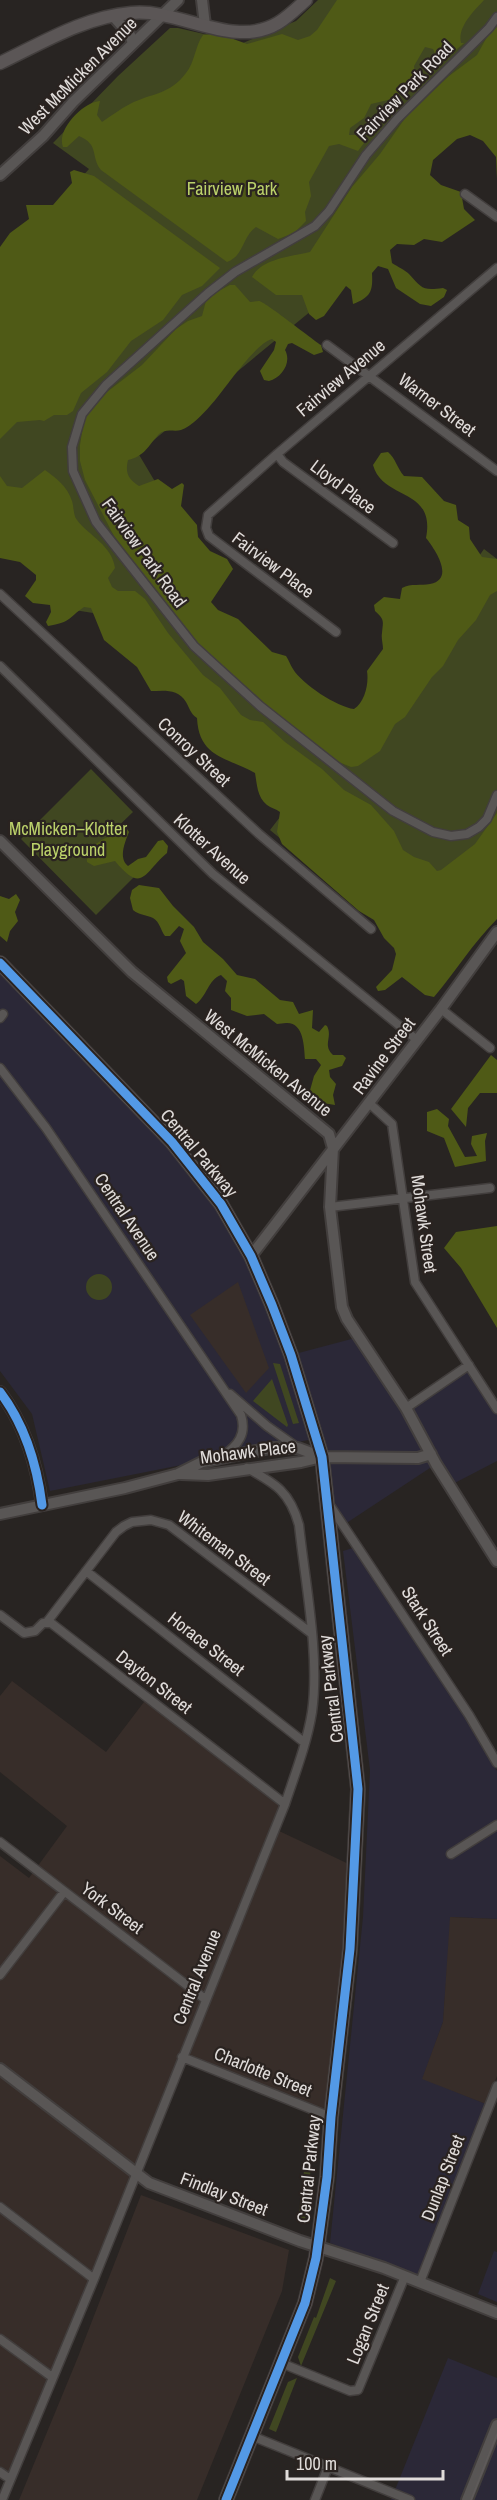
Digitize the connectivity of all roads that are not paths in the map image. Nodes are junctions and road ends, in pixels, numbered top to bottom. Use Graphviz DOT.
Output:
graph roads {
  1 [pos="178,0"];
  2 [pos="201,0"];
  3 [pos="306,0"];
  4 [pos="164,13"];
  5 [pos="113,16"];
  6 [pos="497,17"];
  7 [pos="205,25"];
  8 [pos="133,43"];
  9 [pos="0,63"];
  10 [pos="0,176"];
  11 [pos="465,195"];
  12 [pos="497,217"];
  13 [pos="497,268"];
  14 [pos="327,345"];
  15 [pos="370,375"];
  16 [pos="277,454"];
  17 [pos="497,471"];
  18 [pos="208,515"];
  19 [pos="393,543"];
  20 [pos="0,594"];
  21 [pos="336,632"];
  22 [pos="0,666"];
  23 [pos="497,795"];
  24 [pos="0,841"];
  25 [pos="371,929"];
  26 [pos="497,932"];
  27 [pos="0,963"];
  28 [pos="441,1009"];
  29 [pos="417,1040"];
  30 [pos="490,1048"];
  31 [pos="0,1068"];
  32 [pos="369,1103"];
  33 [pos="333,1148"];
  34 [pos="490,1188"];
  35 [pos="404,1198"];
  36 [pos="330,1207"];
  37 [pos="251,1256"];
  38 [pos="469,1365"];
  39 [pos="223,1388"];
  40 [pos="0,1392"];
  41 [pos="406,1408"];
  42 [pos="497,1409"];
  43 [pos="298,1448"];
  44 [pos="431,1454"];
  45 [pos="322,1457"];
  46 [pos="220,1458"];
  47 [pos="247,1468"];
  48 [pos="178,1474"];
  49 [pos="325,1499"];
  50 [pos="42,1505"];
  51 [pos="0,1514"];
  52 [pos="497,1562"];
  53 [pos="86,1571"];
  54 [pos="0,1615"];
  55 [pos="47,1622"];
  56 [pos="311,1633"];
  57 [pos="305,1743"];
  58 [pos="497,1763"];
  59 [pos="285,1804"];
  60 [pos="497,1825"];
  61 [pos="0,1842"];
  62 [pos="451,1854"];
  63 [pos="64,1893"];
  64 [pos="0,1975"];
  65 [pos="205,2000"];
  66 [pos="182,2058"];
  67 [pos="0,2069"];
  68 [pos="497,2086"];
  69 [pos="492,2110"];
  70 [pos="331,2117"];
  71 [pos="135,2174"];
  72 [pos="0,2207"];
  73 [pos="318,2246"];
  74 [pos="405,2276"];
  75 [pos="94,2279"];
  76 [pos="420,2282"];
  77 [pos="497,2313"];
  78 [pos="0,2339"];
  79 [pos="282,2362"];
  80 [pos="52,2377"];
  81 [pos="497,2425"];
  82 [pos="252,2436"];
  83 [pos="328,2467"];
  84 [pos="0,2472"];
  85 [pos="10,2480"];
  86 [pos="2,2500"];
  87 [pos="226,2500"];
  88 [pos="315,2500"];
  89 [pos="410,2500"];
  90 [pos="467,2500"];
  1 -- 4 [label="street, West McMicken Avenue"];
  2 -- 7 [label="street"];
  3 -- 7 [label="main road"];
  4 -- 5 [label="main road"];
  4 -- 7 [label="main road"];
  4 -- 8 [label="street, West McMicken Avenue"];
  5 -- 8 [label="street"];
  5 -- 9 [label="main road"];
  6 -- 23 [label="street, Fairview Park Road"];
  8 -- 10 [label="street, West McMicken Avenue"];
  11 -- 12 [label="street"];
  13 -- 15 [label="street, Fairview Avenue"];
  14 -- 15 [label="street, Warner Street"];
  15 -- 16 [label="street, Fairview Avenue"];
  15 -- 17 [label="street, Warner Street"];
  16 -- 18 [label="street, Fairview Avenue"];
  16 -- 19 [label="street, Lloyd Place"];
  18 -- 21 [label="street, Fairview Place"];
  20 -- 25 [label="street, Conroy Street"];
  22 -- 29 [label="street, Klotter Avenue"];
  24 -- 33 [label="street, West McMicken Avenue"];
  26 -- 28 [label="street, Ravine Street"];
  27 -- 37 [label="main road, Central Parkway"];
  28 -- 29 [label="street, Ravine Street"];
  28 -- 30 [label="street"];
  29 -- 32 [label="street, Ravine Street"];
  31 -- 39 [label="street, Central Avenue"];
  32 -- 33 [label="street, Ravine Street"];
  32 -- 35 [label="street, Mohawk Street"];
  33 -- 36 [label="street"];
  33 -- 37 [label="street, Ravine Street"];
  34 -- 35 [label="street"];
  35 -- 36 [label="street"];
  35 -- 38 [label="street, Mohawk Street"];
  36 -- 41 [label="street"];
  37 -- 45 [label="main road, Central Parkway"];
  38 -- 41 [label="street"];
  38 -- 42 [label="street, Mohawk Street"];
  39 -- 43 [label="street, Central Avenue"];
  39 -- 46 [label="street, Central Avenue"];
  40 -- 50 [label="street"];
  41 -- 44 [label="street"];
  43 -- 45 [label="street, Mohawk Place"];
  43 -- 46 [label="street, Mohawk Place"];
  44 -- 45 [label="street, Mohawk Place"];
  44 -- 52 [label="street"];
  45 -- 47 [label="street, Mohawk Place"];
  45 -- 49 [label="main road, Central Parkway"];
  46 -- 48 [label="street, Mohawk Place"];
  47 -- 48 [label="street, Mohawk Place"];
  47 -- 56 [label="street, Central Avenue"];
  48 -- 50 [label="street, Mohawk Place"];
  49 -- 58 [label="street, Stark Street"];
  49 -- 70 [label="main road, Central Parkway"];
  50 -- 51 [label="street, Mohawk Place"];
  53 -- 55 [label="street, Whiteman Street"];
  53 -- 56 [label="street, Whiteman Street"];
  53 -- 57 [label="street, Horace Street"];
  54 -- 55 [label="street"];
  55 -- 59 [label="street, Dayton Street"];
  56 -- 57 [label="street, Central Avenue"];
  57 -- 59 [label="street, Central Avenue"];
  59 -- 65 [label="street, Central Avenue"];
  60 -- 62 [label="street"];
  61 -- 63 [label="street, York Street"];
  63 -- 64 [label="street"];
  63 -- 65 [label="street, York Street"];
  65 -- 66 [label="street, Central Avenue"];
  66 -- 70 [label="street, Charlotte Street"];
  66 -- 71 [label="street, Central Avenue"];
  67 -- 71 [label="street, Findlay Street"];
  68 -- 69 [label="street, Dunlap Street"];
  69 -- 76 [label="street, Dunlap Street"];
  70 -- 73 [label="main road, Central Parkway"];
  71 -- 73 [label="street, Findlay Street"];
  71 -- 75 [label="street, Central Avenue"];
  72 -- 75 [label="street"];
  73 -- 74 [label="street, Findlay Street"];
  73 -- 79 [label="main road, Central Parkway"];
  74 -- 76 [label="street, Findlay Street"];
  74 -- 79 [label="street, Logan Street"];
  75 -- 80 [label="street, Central Avenue"];
  76 -- 77 [label="street, Findlay Street"];
  78 -- 80 [label="street"];
  79 -- 82 [label="main road, Central Parkway"];
  80 -- 85 [label="street, Central Avenue"];
  81 -- 90 [label="street"];
  82 -- 83 [label="street"];
  82 -- 87 [label="main road, Central Parkway"];
  83 -- 88 [label="street"];
  83 -- 89 [label="street"];
  84 -- 85 [label="street"];
  85 -- 86 [label="street, Central Avenue"];
}
